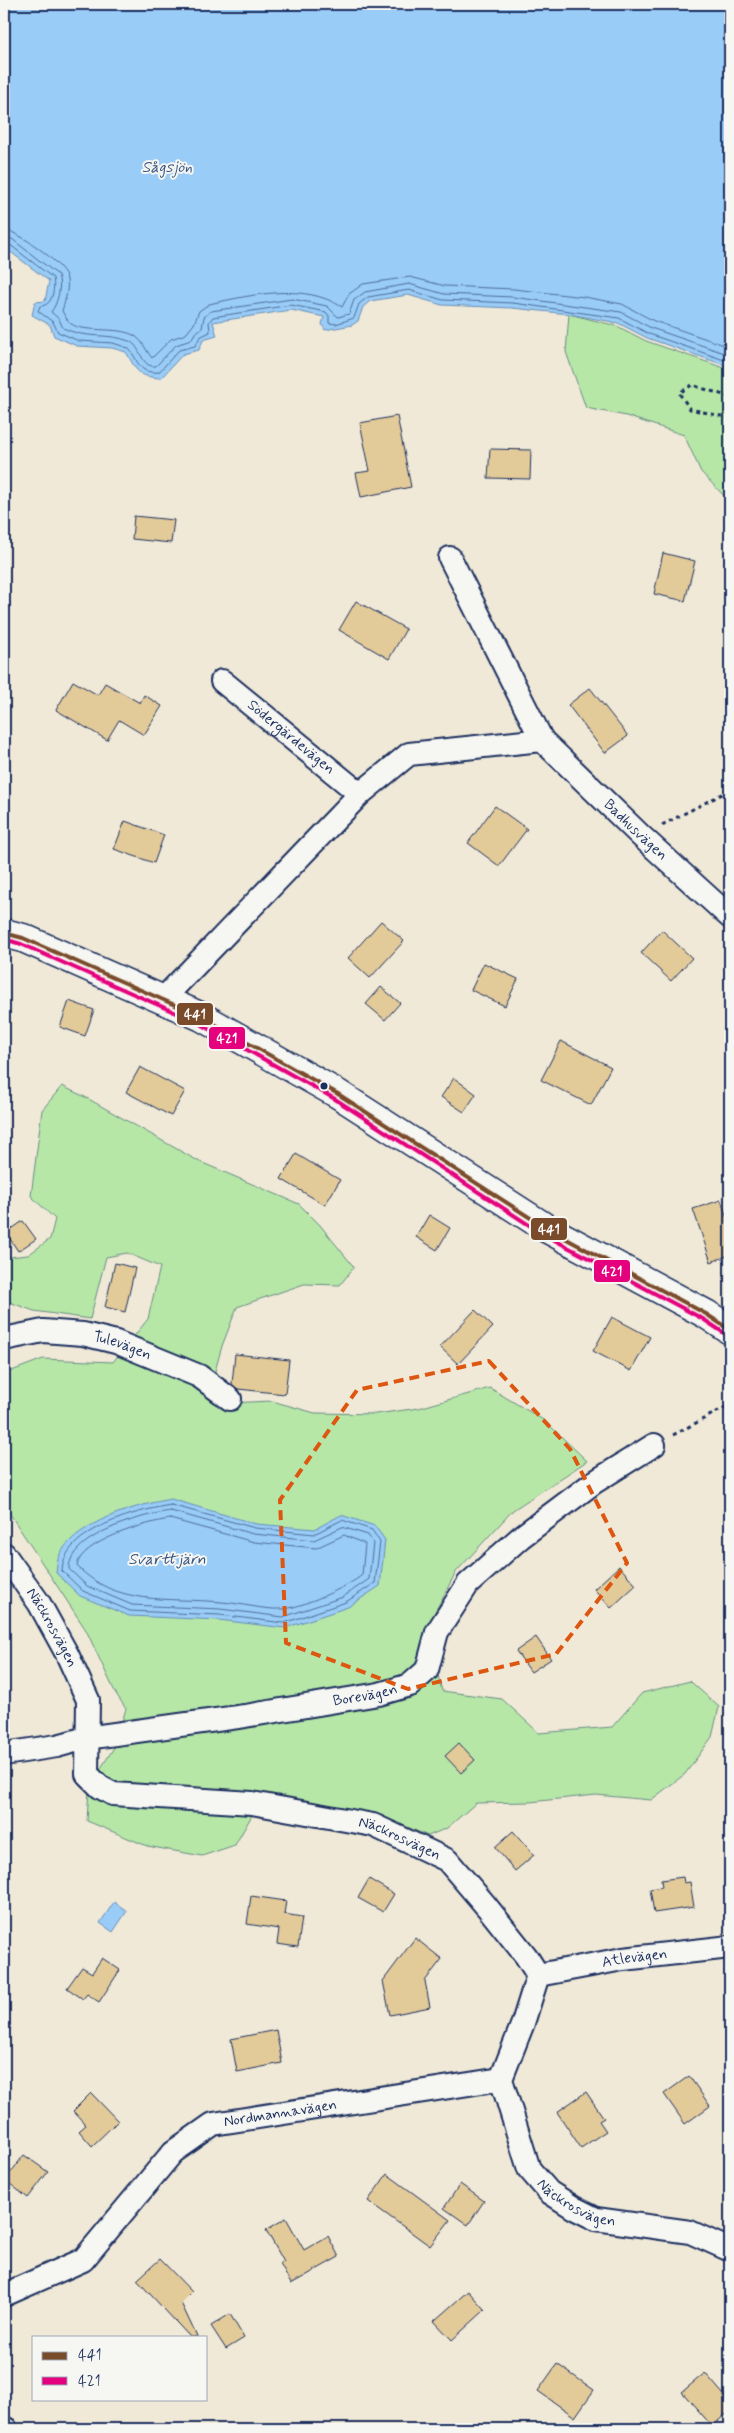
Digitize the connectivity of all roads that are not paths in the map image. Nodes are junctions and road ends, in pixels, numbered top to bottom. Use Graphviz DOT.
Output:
graph roads {
  1 [pos="450,558"];
  2 [pos="222,681"];
  3 [pos="542,740"];
  4 [pos="360,794"];
  5 [pos="730,917"];
  6 [pos="4,933"];
  7 [pos="163,999"];
  8 [pos="730,1330"];
  9 [pos="4,1339"];
  10 [pos="230,1399"];
  11 [pos="654,1445"];
  12 [pos="4,1554"];
  13 [pos="86,1738"];
  14 [pos="4,1754"];
  15 [pos="730,1947"];
  16 [pos="538,1975"];
  17 [pos="501,2079"];
  18 [pos="730,2250"];
  19 [pos="4,2295"];
  1 -- 3 [label="street, Badhusvägen"];
  2 -- 4 [label="street, Södergärdevägen"];
  3 -- 4 [label="street"];
  3 -- 5 [label="street, Badhusvägen"];
  4 -- 7 [label="street"];
  6 -- 7 [label="street"];
  7 -- 8 [label="street"];
  9 -- 10 [label="street, Tulevägen"];
  11 -- 13 [label="street, Borevägen"];
  12 -- 13 [label="street, Näckrosvägen"];
  13 -- 14 [label="street, Borevägen"];
  13 -- 16 [label="street, Näckrosvägen"];
  15 -- 16 [label="street, Atlevägen"];
  16 -- 17 [label="street"];
  17 -- 18 [label="street, Näckrosvägen"];
  17 -- 19 [label="street, Nordmannavägen"];
}
